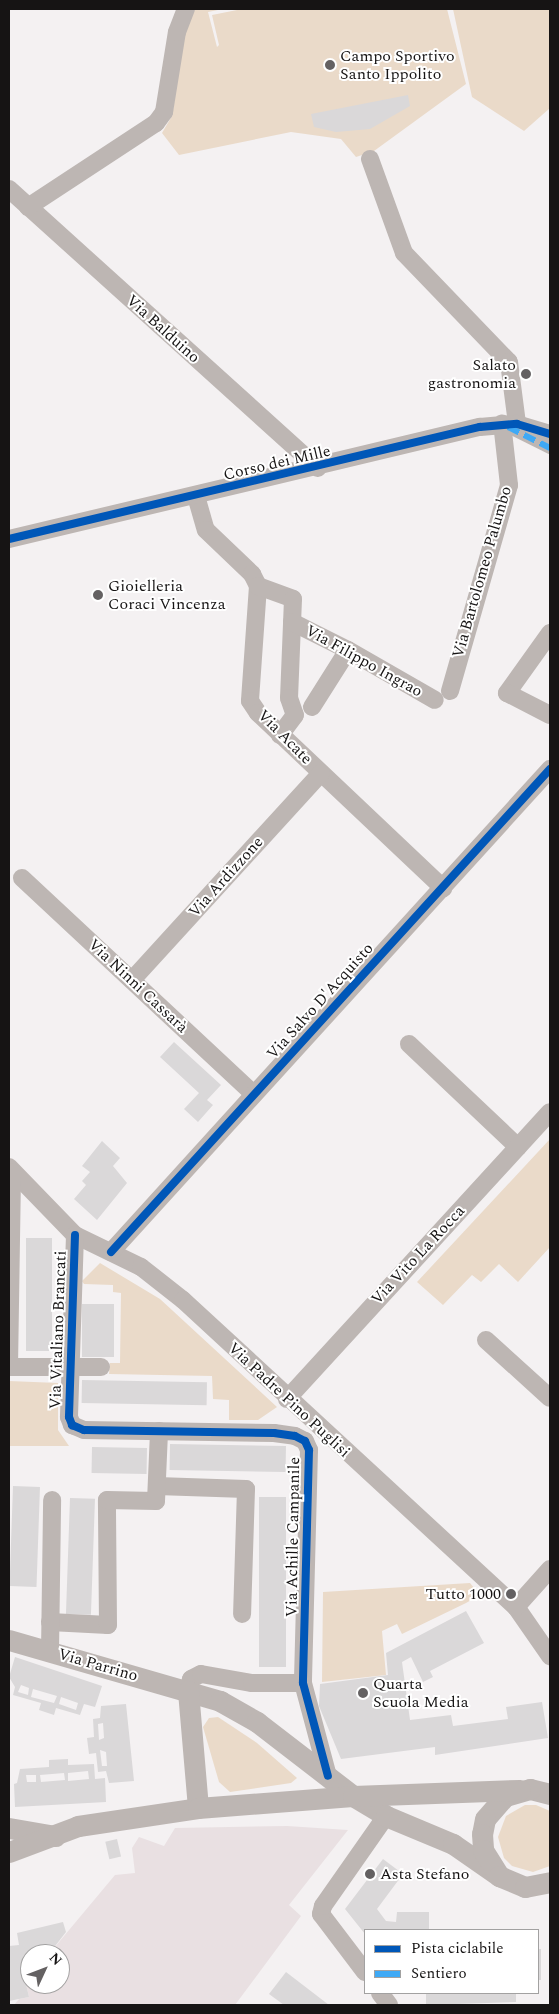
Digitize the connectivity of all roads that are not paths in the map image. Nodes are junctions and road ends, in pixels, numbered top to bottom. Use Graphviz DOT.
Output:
graph roads {
  1 [pos="186,9"];
  2 [pos="370,159"];
  3 [pos="9,189"];
  4 [pos="28,207"];
  5 [pos="509,423"];
  6 [pos="550,434"];
  7 [pos="550,448"];
  8 [pos="318,468"];
  9 [pos="196,496"];
  10 [pos="9,539"];
  11 [pos="258,586"];
  12 [pos="292,622"];
  13 [pos="550,633"];
  14 [pos="348,650"];
  15 [pos="442,696"];
  16 [pos="312,707"];
  17 [pos="550,715"];
  18 [pos="280,735"];
  19 [pos="550,769"];
  20 [pos="321,773"];
  21 [pos="22,878"];
  22 [pos="443,888"];
  23 [pos="132,980"];
  24 [pos="409,1044"];
  25 [pos="254,1094"];
  26 [pos="550,1112"];
  27 [pos="518,1147"];
  28 [pos="11,1169"];
  29 [pos="75,1235"];
  30 [pos="111,1252"];
  31 [pos="486,1340"];
  32 [pos="9,1367"];
  33 [pos="101,1367"];
  34 [pos="70,1368"];
  35 [pos="550,1398"];
  36 [pos="287,1399"];
  37 [pos="72,1425"];
  38 [pos="159,1431"];
  39 [pos="156,1486"];
  40 [pos="52,1500"];
  41 [pos="550,1569"];
  42 [pos="516,1607"];
  43 [pos="242,1614"];
  44 [pos="50,1622"];
  45 [pos="9,1640"];
  46 [pos="50,1652"];
  47 [pos="550,1656"];
  48 [pos="303,1683"];
  49 [pos="188,1691"];
  50 [pos="328,1776"];
  51 [pos="538,1789"];
  52 [pos="353,1796"];
  53 [pos="198,1808"];
  54 [pos="386,1816"];
  55 [pos="9,1828"];
  56 [pos="56,1836"];
  57 [pos="9,1852"];
  58 [pos="499,1876"];
  59 [pos="547,1886"];
  60 [pos="364,1971"];
  61 [pos="381,1994"];
  62 [pos="389,2005"];
  1 -- 4 [label="street"];
  2 -- 5 [label="street, Via Bartolomeo Palumbo"];
  3 -- 4 [label="street, Via Balduino"];
  4 -- 8 [label="street, Via Balduino"];
  5 -- 6 [label="street"];
  5 -- 7 [label="street"];
  5 -- 8 [label="street, Corso dei Mille"];
  5 -- 15 [label="street, Via Bartolomeo Palumbo"];
  8 -- 9 [label="street, Corso dei Mille"];
  9 -- 10 [label="street, Corso dei Mille"];
  9 -- 11 [label="street"];
  11 -- 12 [label="street"];
  11 -- 18 [label="street, Via Acate"];
  12 -- 14 [label="street, Via Filippo Ingrao"];
  12 -- 18 [label="street"];
  13 -- 17 [label="street"];
  14 -- 15 [label="street, Via Filippo Ingrao"];
  14 -- 16 [label="street"];
  18 -- 20 [label="street, Via Acate"];
  19 -- 22 [label="street, Via Salvo D'Acquisto"];
  20 -- 22 [label="street, Via Acate"];
  20 -- 23 [label="street, Via Ardizzone"];
  21 -- 23 [label="street, Via Ninni Cassarà"];
  22 -- 25 [label="street, Via Salvo D'Acquisto"];
  23 -- 25 [label="street, Via Ninni Cassarà"];
  24 -- 27 [label="street"];
  25 -- 30 [label="street, Via Salvo D'Acquisto"];
  26 -- 27 [label="street, Via Vito La Rocca"];
  27 -- 36 [label="street, Via Vito La Rocca"];
  28 -- 29 [label="street, Via Padre Pino Puglisi"];
  28 -- 32 [label="street"];
  29 -- 30 [label="street, Via Padre Pino Puglisi"];
  29 -- 34 [label="street, Via Vitaliano Brancati"];
  30 -- 36 [label="street, Via Padre Pino Puglisi"];
  31 -- 35 [label="street"];
  32 -- 34 [label="street"];
  33 -- 34 [label="street"];
  34 -- 37 [label="street, Via Vitaliano Brancati"];
  36 -- 42 [label="street, Via Padre Pino Puglisi"];
  37 -- 38 [label="street, Via Achille Campanile"];
  38 -- 39 [label="street"];
  38 -- 48 [label="street, Via Achille Campanile"];
  39 -- 43 [label="street"];
  39 -- 44 [label="street"];
  40 -- 44 [label="street"];
  41 -- 42 [label="street"];
  42 -- 47 [label="street, Via Padre Pino Puglisi"];
  44 -- 46 [label="street"];
  45 -- 46 [label="street, Via Parrino"];
  46 -- 49 [label="street, Via Parrino"];
  48 -- 49 [label="street"];
  48 -- 50 [label="street, Via Achille Campanile"];
  49 -- 50 [label="street, Via Parrino"];
  49 -- 53 [label="street"];
  50 -- 52 [label="street, Via Parrino"];
  51 -- 52 [label="street"];
  51 -- 58 [label="street"];
  52 -- 53 [label="street"];
  52 -- 54 [label="street, Via Parrino"];
  53 -- 56 [label="street"];
  54 -- 58 [label="street, Via Parrino"];
  54 -- 60 [label="street"];
  55 -- 56 [label="street"];
  56 -- 57 [label="street"];
  58 -- 59 [label="street, Via Parrino"];
  61 -- 62 [label="street"];
}
